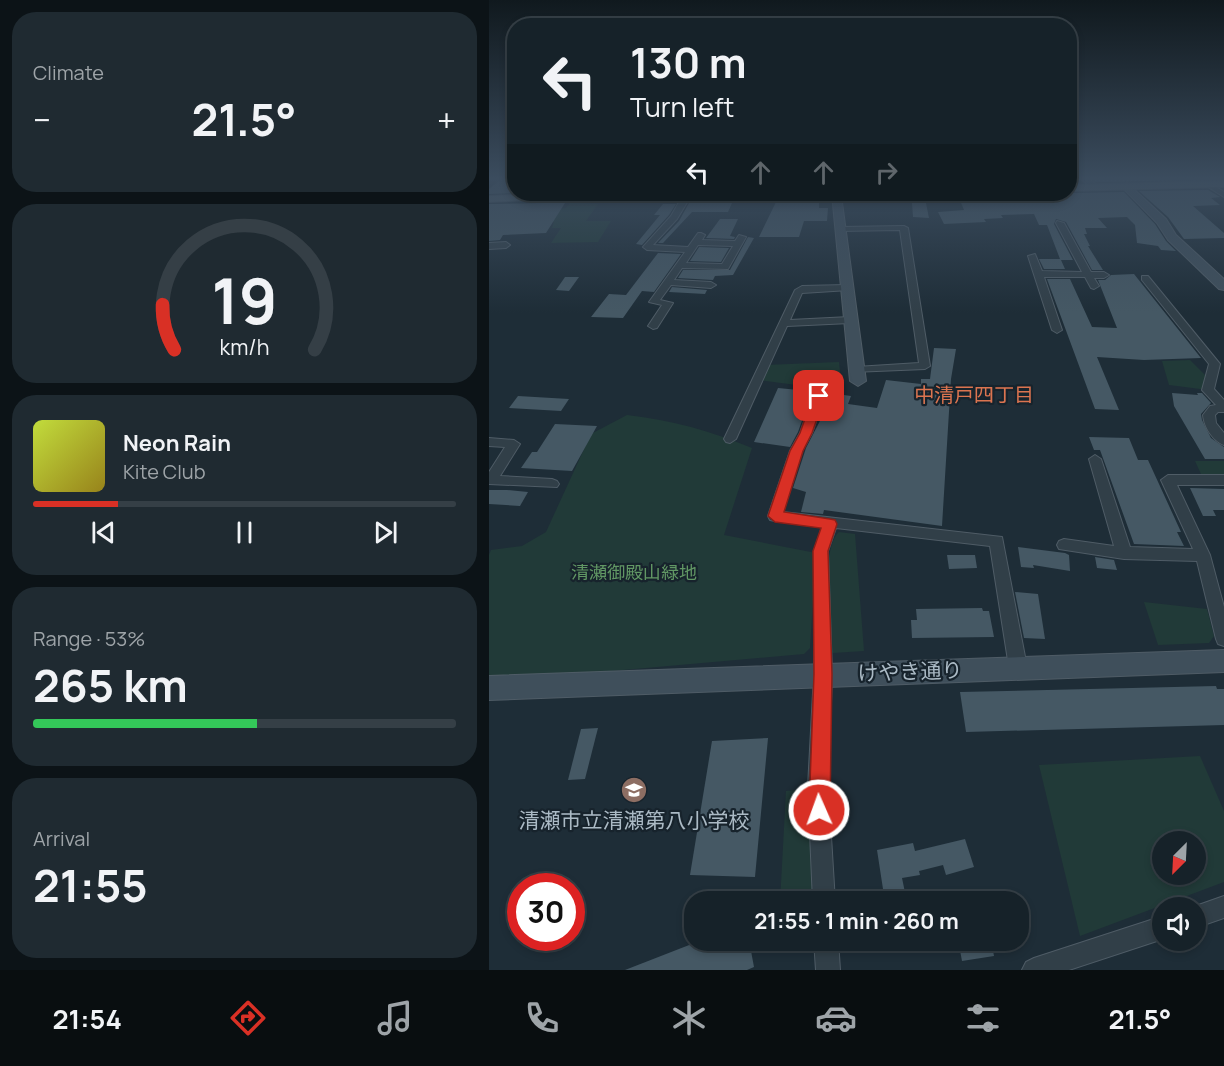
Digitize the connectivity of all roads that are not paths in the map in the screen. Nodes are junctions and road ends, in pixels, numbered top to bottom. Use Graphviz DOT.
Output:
graph roads {
  1 [pos="668,223"];
  2 [pos="840,223"];
  3 [pos="1060,223"];
  4 [pos="1163,223"];
  5 [pos="840,229"];
  6 [pos="696,242"];
  7 [pos="506,245"];
  8 [pos="489,246"];
  9 [pos="1032,256"];
  10 [pos="681,265"];
  11 [pos="1038,274"];
  12 [pos="1088,275"];
  13 [pos="1104,275"];
  14 [pos="1145,278"];
  15 [pos="669,282"];
  16 [pos="711,285"];
  17 [pos="1094,286"];
  18 [pos="1224,286"];
  19 [pos="846,288"];
  20 [pos="850,321"];
  21 [pos="784,323"];
  22 [pos="653,326"];
  23 [pos="1057,330"];
  24 [pos="857,375"];
  25 [pos="819,396"];
  26 [pos="1224,407"];
  27 [pos="730,439"];
  28 [pos="1224,441"];
  29 [pos="489,442"];
  30 [pos="1095,459"];
  31 [pos="1224,480"];
  32 [pos="552,484"];
  33 [pos="830,524"];
  34 [pos="1064,545"];
  35 [pos="1124,553"];
  36 [pos="1203,555"];
  37 [pos="1224,639"];
  38 [pos="1224,661"];
  39 [pos="1019,667"];
  40 [pos="823,674"];
  41 [pos="489,688"];
  42 [pos="823,891"];
  43 [pos="1224,907"];
  44 [pos="1206,913"];
  45 [pos="1152,931"];
  46 [pos="827,951"];
  47 [pos="828,970"];
  48 [pos="1034,970"];
  1 -- 6 [label="street"];
  2 -- 5 [label="street"];
  3 -- 12 [label="street"];
  4 -- 18 [label="street"];
  5 -- 19 [label="street"];
  5 -- 24 [label="street"];
  6 -- 10 [label="street"];
  6 -- 10 [label="street"];
  7 -- 8 [label="street"];
  9 -- 11 [label="street"];
  10 -- 15 [label="street"];
  11 -- 12 [label="street"];
  11 -- 23 [label="street"];
  12 -- 13 [label="street"];
  12 -- 17 [label="street"];
  14 -- 26 [label="street"];
  15 -- 16 [label="street"];
  15 -- 22 [label="street"];
  19 -- 20 [label="street"];
  19 -- 21 [label="street"];
  20 -- 21 [label="street"];
  20 -- 24 [label="street"];
  21 -- 27 [label="street"];
  25 -- 33 [label="street"];
  26 -- 28 [label="street"];
  29 -- 32 [label="street"];
  30 -- 35 [label="street"];
  31 -- 36 [label="street"];
  33 -- 39 [label="street"];
  33 -- 40 [label="street"];
  34 -- 35 [label="street"];
  35 -- 36 [label="street"];
  36 -- 37 [label="street"];
  38 -- 39 [label="street, けやき通り"];
  39 -- 40 [label="street, けやき通り"];
  40 -- 41 [label="street, けやき通り"];
  40 -- 42 [label="street"];
  43 -- 44 [label="street"];
  45 -- 48 [label="street"];
  46 -- 47 [label="street"];
}
